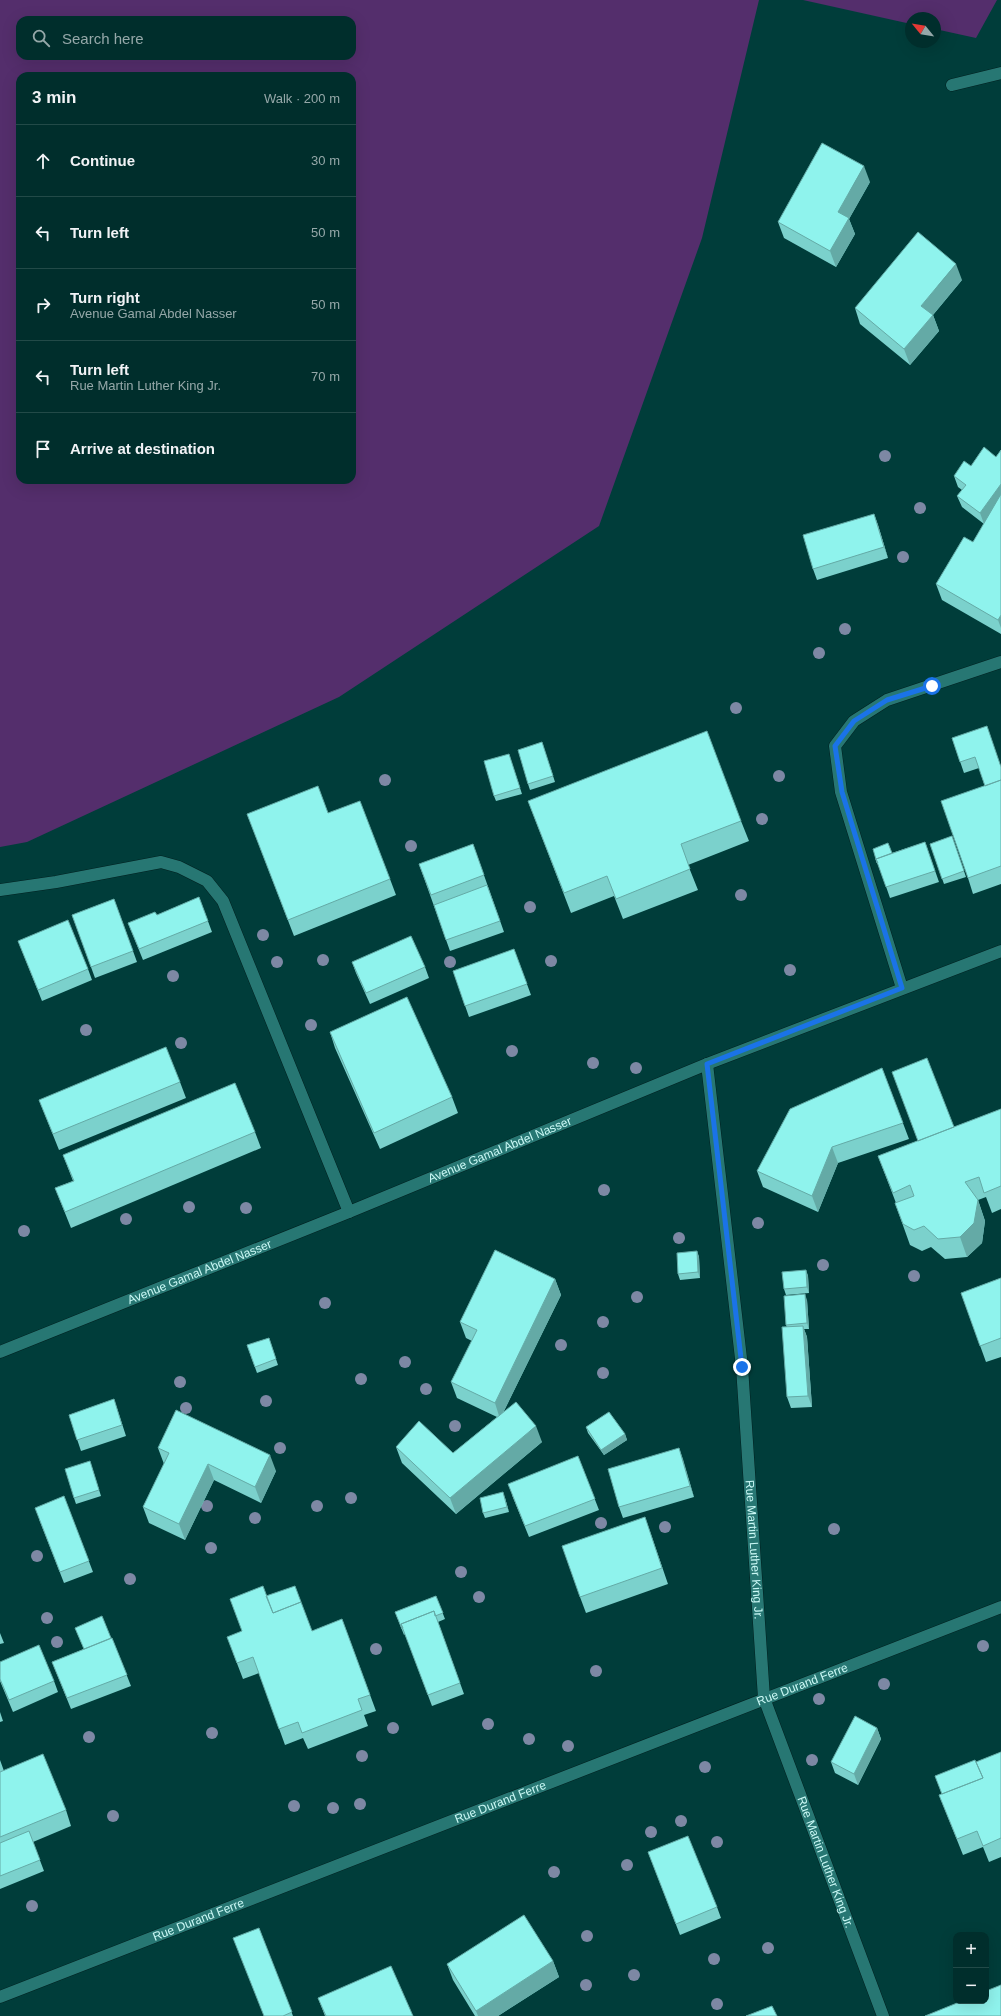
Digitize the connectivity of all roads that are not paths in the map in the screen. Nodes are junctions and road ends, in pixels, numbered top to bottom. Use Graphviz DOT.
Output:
graph roads {
  1 [pos="1001,73"];
  2 [pos="952,85"];
  3 [pos="1001,662"];
  4 [pos="0,890"];
  5 [pos="1001,951"];
  6 [pos="902,988"];
  7 [pos="707,1064"];
  8 [pos="349,1212"];
  9 [pos="0,1352"];
  10 [pos="1001,1606"];
  11 [pos="764,1698"];
  12 [pos="0,1997"];
  13 [pos="883,2016"];
  1 -- 2 [label="street"];
  3 -- 6 [label="street"];
  4 -- 8 [label="street"];
  5 -- 6 [label="street, Avenue Gamal Abdel Nasser"];
  6 -- 7 [label="street, Avenue Gamal Abdel Nasser"];
  7 -- 8 [label="street, Avenue Gamal Abdel Nasser"];
  7 -- 11 [label="street, Rue Martin Luther King Jr."];
  8 -- 9 [label="street, Avenue Gamal Abdel Nasser"];
  10 -- 11 [label="street, Rue Durand Ferre"];
  11 -- 12 [label="street, Rue Durand Ferre"];
  11 -- 13 [label="street, Rue Martin Luther King Jr."];
}
